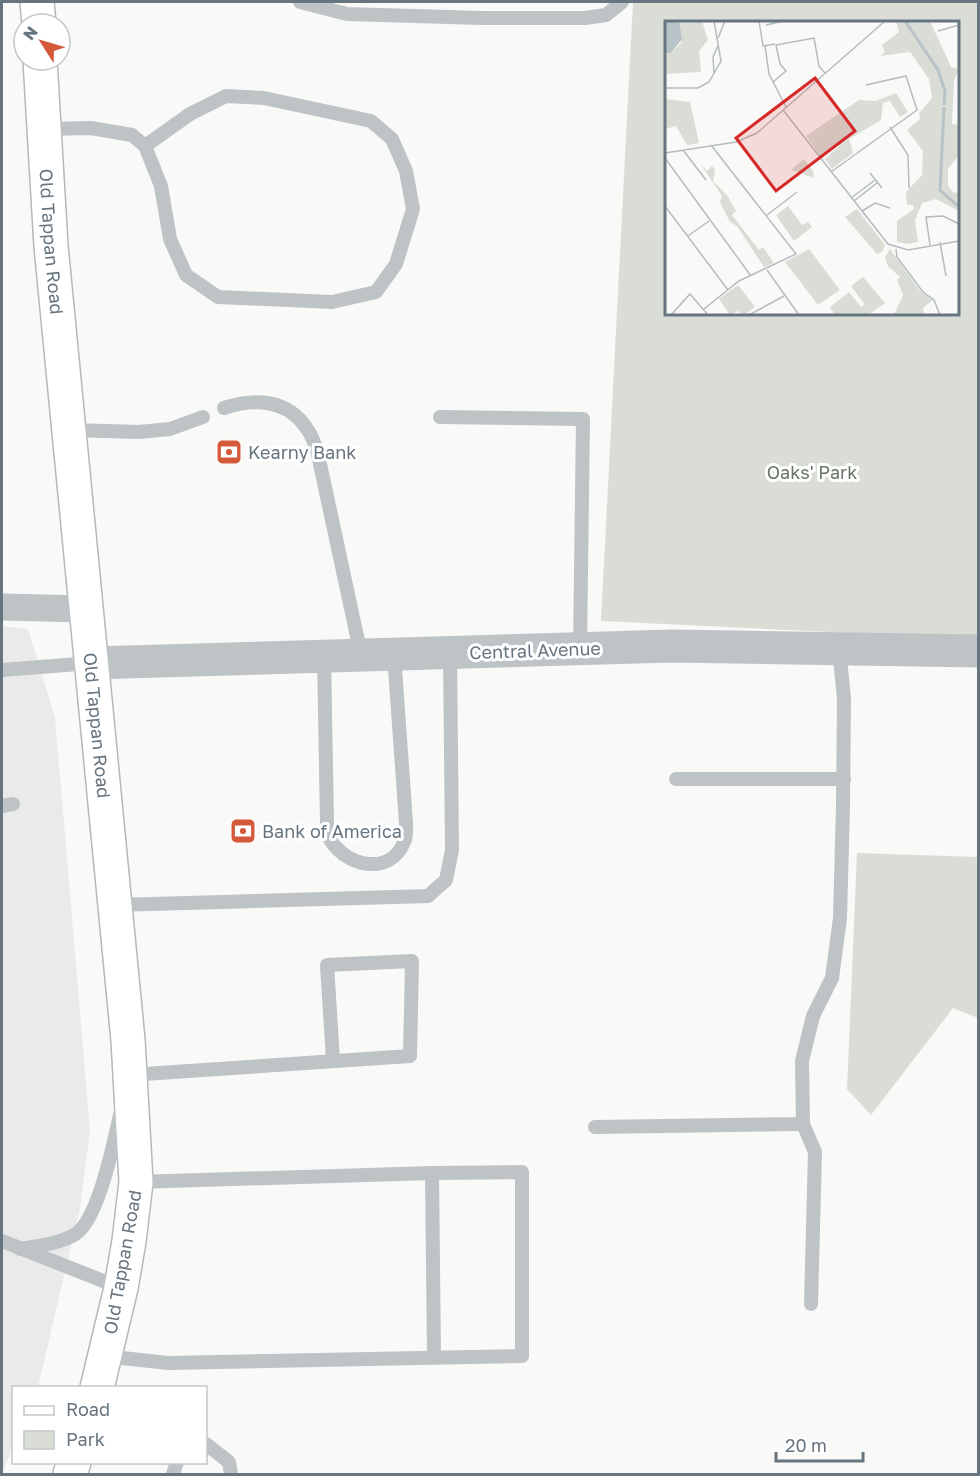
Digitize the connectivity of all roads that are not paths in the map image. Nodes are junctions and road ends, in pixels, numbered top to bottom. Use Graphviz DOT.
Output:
graph roads {
  1 [pos="300,2"];
  2 [pos="622,2"];
  3 [pos="41,72"];
  4 [pos="44,129"];
  5 [pos="146,146"];
  6 [pos="224,408"];
  7 [pos="202,417"];
  8 [pos="440,417"];
  9 [pos="70,430"];
  10 [pos="2,607"];
  11 [pos="86,609"];
  12 [pos="580,648"];
  13 [pos="839,648"];
  14 [pos="978,651"];
  15 [pos="450,652"];
  16 [pos="394,654"];
  17 [pos="361,655"];
  18 [pos="324,656"];
  19 [pos="91,663"];
  20 [pos="2,670"];
  21 [pos="676,779"];
  22 [pos="844,779"];
  23 [pos="115,905"];
  24 [pos="333,1060"];
  25 [pos="130,1075"];
  26 [pos="803,1124"];
  27 [pos="595,1127"];
  28 [pos="432,1173"];
  29 [pos="136,1182"];
  30 [pos="2,1241"];
  31 [pos="20,1249"];
  32 [pos="121,1288"];
  33 [pos="811,1304"];
  34 [pos="104,1356"];
  35 [pos="434,1356"];
  36 [pos="97,1386"];
  37 [pos="207,1445"];
  38 [pos="231,1474"];
  1 -- 2 [label="lane"];
  3 -- 4 [label="main road, Old Tappan Road"];
  4 -- 5 [label="lane"];
  4 -- 9 [label="main road, Old Tappan Road"];
  5 -- 5 [label="lane"];
  6 -- 17 [label="lane"];
  7 -- 9 [label="lane"];
  8 -- 12 [label="lane"];
  9 -- 11 [label="main road, Old Tappan Road"];
  10 -- 11 [label="street"];
  11 -- 19 [label="main road, Old Tappan Road"];
  12 -- 13 [label="street, Central Avenue"];
  12 -- 15 [label="street, Central Avenue"];
  13 -- 14 [label="street, Central Avenue"];
  13 -- 22 [label="lane"];
  15 -- 16 [label="street, Central Avenue"];
  15 -- 23 [label="lane"];
  16 -- 17 [label="street, Central Avenue"];
  16 -- 18 [label="lane"];
  17 -- 18 [label="street, Central Avenue"];
  18 -- 19 [label="street, Central Avenue"];
  19 -- 20 [label="lane"];
  19 -- 23 [label="main road, Old Tappan Road"];
  21 -- 22 [label="lane"];
  22 -- 26 [label="lane"];
  23 -- 25 [label="main road, Old Tappan Road"];
  24 -- 24 [label="lane"];
  24 -- 25 [label="lane"];
  25 -- 29 [label="main road, Old Tappan Road"];
  25 -- 31 [label="lane"];
  26 -- 27 [label="lane"];
  26 -- 33 [label="lane"];
  28 -- 29 [label="lane"];
  28 -- 35 [label="lane"];
  28 -- 35 [label="lane"];
  29 -- 32 [label="main road, Old Tappan Road"];
  30 -- 31 [label="lane"];
  31 -- 32 [label="lane"];
  32 -- 34 [label="main road, Old Tappan Road"];
  34 -- 35 [label="lane"];
  34 -- 36 [label="main road, Old Tappan Road"];
  37 -- 38 [label="lane"];
}
